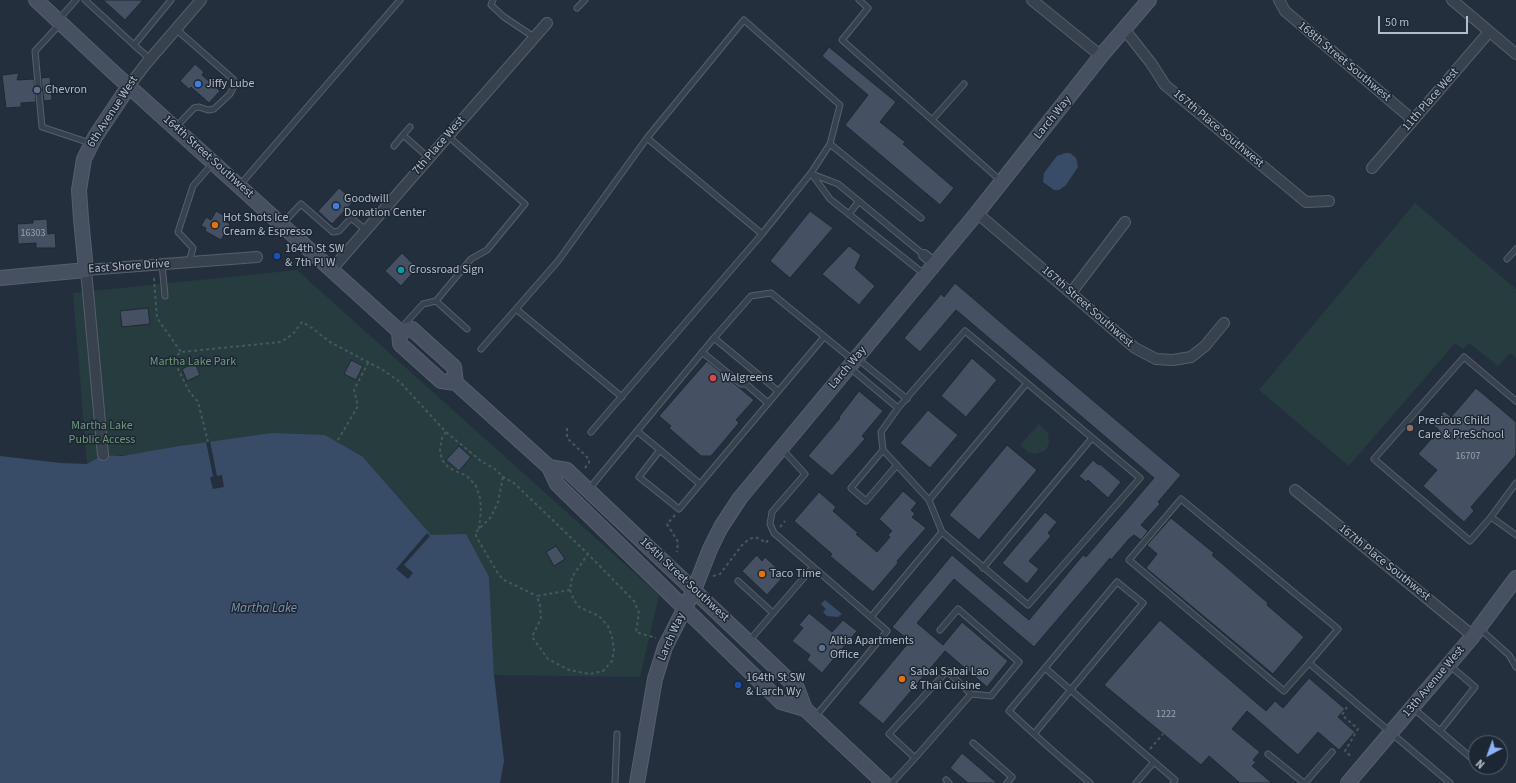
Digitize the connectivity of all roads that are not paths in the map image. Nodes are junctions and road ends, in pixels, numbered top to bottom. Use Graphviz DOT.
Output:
graph roads {
  1 [pos="36,0"];
  2 [pos="76,0"];
  3 [pos="85,0"];
  4 [pos="172,0"];
  5 [pos="400,0"];
  6 [pos="493,0"];
  7 [pos="585,0"];
  8 [pos="859,0"];
  9 [pos="1032,0"];
  10 [pos="1148,0"];
  11 [pos="1279,0"];
  12 [pos="1452,0"];
  13 [pos="197,1"];
  14 [pos="577,8"];
  15 [pos="60,22"];
  16 [pos="547,23"];
  17 [pos="176,29"];
  18 [pos="1124,29"];
  19 [pos="1489,32"];
  20 [pos="534,37"];
  21 [pos="134,45"];
  22 [pos="1516,54"];
  23 [pos="1101,56"];
  24 [pos="150,59"];
  25 [pos="964,84"];
  26 [pos="129,86"];
  27 [pos="932,120"];
  28 [pos="1413,120"];
  29 [pos="175,127"];
  30 [pos="410,127"];
  31 [pos="404,135"];
  32 [pos="448,136"];
  33 [pos="647,138"];
  34 [pos="92,144"];
  35 [pos="830,144"];
  36 [pos="394,146"];
  37 [pos="428,158"];
  38 [pos="214,163"];
  39 [pos="1372,168"];
  40 [pos="811,173"];
  41 [pos="1002,182"];
  42 [pos="240,186"];
  43 [pos="1329,201"];
  44 [pos="859,202"];
  45 [pos="977,213"];
  46 [pos="849,214"];
  47 [pos="920,218"];
  48 [pos="1125,222"];
  49 [pos="282,224"];
  50 [pos="366,230"];
  51 [pos="762,234"];
  52 [pos="1516,248"];
  53 [pos="257,257"];
  54 [pos="929,259"];
  55 [pos="1507,259"];
  56 [pos="189,262"];
  57 [pos="162,264"];
  58 [pos="332,269"];
  59 [pos="86,270"];
  60 [pos="925,274"];
  61 [pos="0,278"];
  62 [pos="1071,292"];
  63 [pos="165,296"];
  64 [pos="436,301"];
  65 [pos="516,308"];
  66 [pos="1224,323"];
  67 [pos="467,329"];
  68 [pos="399,331"];
  69 [pos="824,337"];
  70 [pos="714,338"];
  71 [pos="481,349"];
  72 [pos="702,352"];
  73 [pos="853,362"];
  74 [pos="456,383"];
  75 [pos="1027,383"];
  76 [pos="778,391"];
  77 [pos="622,396"];
  78 [pos="907,399"];
  79 [pos="1516,401"];
  80 [pos="768,403"];
  81 [pos="898,408"];
  82 [pos="637,431"];
  83 [pos="591,432"];
  84 [pos="1092,438"];
  85 [pos="781,448"];
  86 [pos="660,450"];
  87 [pos="883,450"];
  88 [pos="103,455"];
  89 [pos="897,464"];
  90 [pos="549,467"];
  91 [pos="1516,483"];
  92 [pos="700,484"];
  93 [pos="588,490"];
  94 [pos="1295,490"];
  95 [pos="929,500"];
  96 [pos="1491,516"];
  97 [pos="942,532"];
  98 [pos="1516,535"];
  99 [pos="813,567"];
  100 [pos="983,568"];
  101 [pos="1516,578"];
  102 [pos="738,581"];
  103 [pos="694,590"];
  104 [pos="684,608"];
  105 [pos="773,613"];
  106 [pos="871,616"];
  107 [pos="940,630"];
  108 [pos="1476,632"];
  109 [pos="748,641"];
  110 [pos="1309,663"];
  111 [pos="1448,664"];
  112 [pos="1516,667"];
  113 [pos="1045,668"];
  114 [pos="1070,690"];
  115 [pos="971,694"];
  116 [pos="1412,707"];
  117 [pos="809,714"];
  118 [pos="1440,731"];
  119 [pos="1391,733"];
  120 [pos="617,734"];
  121 [pos="1034,734"];
  122 [pos="973,744"];
  123 [pos="1332,752"];
  124 [pos="1268,754"];
  125 [pos="1468,755"];
  126 [pos="915,758"];
  127 [pos="1154,762"];
  128 [pos="615,783"];
  129 [pos="637,783"];
  130 [pos="884,783"];
  131 [pos="892,783"];
  132 [pos="1007,783"];
  133 [pos="1090,783"];
  134 [pos="1136,783"];
  135 [pos="1173,783"];
  136 [pos="1304,783"];
  137 [pos="1348,783"];
  138 [pos="1450,783"];
  1 -- 15 [label="main road, 164th Street Southwest"];
  2 -- 15 [label="lane"];
  3 -- 21 [label="lane"];
  4 -- 21 [label="lane"];
  5 -- 42 [label="lane"];
  6 -- 20 [label="lane"];
  7 -- 14 [label="lane"];
  8 -- 27 [label="lane"];
  9 -- 23 [label="street"];
  10 -- 18 [label="main road, Larch Way"];
  11 -- 28 [label="street, 168th Street Southwest"];
  12 -- 19 [label="street"];
  13 -- 17 [label="street, 6th Avenue West"];
  15 -- 26 [label="main road, 164th Street Southwest"];
  15 -- 34 [label="lane"];
  16 -- 20 [label="street, 7th Place West"];
  17 -- 24 [label="street, 6th Avenue West"];
  17 -- 29 [label="lane"];
  18 -- 23 [label="main road, Larch Way"];
  18 -- 43 [label="street, 167th Place Southwest"];
  19 -- 22 [label="street"];
  19 -- 28 [label="street, 11th Place West"];
  20 -- 32 [label="street, 7th Place West"];
  21 -- 24 [label="lane"];
  23 -- 41 [label="main road, Larch Way"];
  24 -- 26 [label="street, 6th Avenue West"];
  25 -- 27 [label="lane"];
  26 -- 29 [label="main road, 164th Street Southwest"];
  26 -- 34 [label="main road, 6th Avenue West"];
  27 -- 41 [label="lane"];
  28 -- 39 [label="street, 11th Place West"];
  29 -- 38 [label="main road, 164th Street Southwest"];
  30 -- 31 [label="lane"];
  31 -- 36 [label="lane"];
  31 -- 37 [label="lane"];
  32 -- 37 [label="street, 7th Place West"];
  32 -- 64 [label="lane"];
  33 -- 35 [label="lane"];
  33 -- 51 [label="lane"];
  33 -- 65 [label="lane"];
  34 -- 59 [label="main road, 6th Avenue West"];
  35 -- 40 [label="lane"];
  35 -- 47 [label="lane"];
  37 -- 50 [label="street, 7th Place West"];
  38 -- 42 [label="main road, 164th Street Southwest"];
  38 -- 56 [label="lane"];
  40 -- 44 [label="lane"];
  40 -- 46 [label="lane"];
  40 -- 51 [label="lane"];
  41 -- 45 [label="main road, Larch Way"];
  42 -- 49 [label="main road, 164th Street Southwest"];
  44 -- 46 [label="lane"];
  44 -- 54 [label="lane"];
  45 -- 54 [label="main road, Larch Way"];
  45 -- 62 [label="street, 167th Street Southwest"];
  46 -- 60 [label="lane"];
  48 -- 62 [label="street"];
  49 -- 50 [label="lane"];
  49 -- 58 [label="main road, 164th Street Southwest"];
  50 -- 58 [label="street, 7th Place West"];
  51 -- 77 [label="lane"];
  52 -- 55 [label="lane"];
  53 -- 56 [label="street, East Shore Drive"];
  54 -- 60 [label="main road, Larch Way"];
  56 -- 57 [label="street, East Shore Drive"];
  57 -- 59 [label="street, East Shore Drive"];
  57 -- 63 [label="lane"];
  58 -- 68 [label="main road, 164th Street Southwest"];
  59 -- 61 [label="main road, East Shore Drive"];
  59 -- 88 [label="street"];
  60 -- 73 [label="main road, Larch Way"];
  62 -- 66 [label="street, 167th Street Southwest"];
  64 -- 67 [label="lane"];
  64 -- 68 [label="lane"];
  65 -- 71 [label="lane"];
  65 -- 77 [label="lane"];
  68 -- 74 [label="main road, 164th Street Southwest"];
  68 -- 74 [label="main road"];
  69 -- 70 [label="lane"];
  69 -- 73 [label="lane"];
  69 -- 76 [label="lane"];
  70 -- 72 [label="lane"];
  70 -- 76 [label="lane"];
  72 -- 80 [label="lane"];
  72 -- 82 [label="lane"];
  73 -- 78 [label="lane"];
  73 -- 81 [label="lane"];
  73 -- 85 [label="main road, Larch Way"];
  74 -- 90 [label="main road, 164th Street Southwest"];
  75 -- 78 [label="lane"];
  75 -- 84 [label="lane"];
  75 -- 95 [label="lane"];
  76 -- 80 [label="lane"];
  77 -- 83 [label="lane"];
  78 -- 81 [label="lane"];
  79 -- 96 [label="lane"];
  80 -- 92 [label="lane"];
  81 -- 87 [label="lane"];
  82 -- 86 [label="lane"];
  82 -- 93 [label="lane"];
  84 -- 100 [label="lane"];
  84 -- 100 [label="lane"];
  85 -- 99 [label="lane"];
  85 -- 103 [label="main road, Larch Way"];
  86 -- 92 [label="lane"];
  86 -- 92 [label="lane"];
  87 -- 89 [label="lane"];
  87 -- 89 [label="lane"];
  89 -- 95 [label="lane"];
  90 -- 93 [label="main road, 164th Street Southwest"];
  90 -- 104 [label="main road, 164th Street Southwest"];
  91 -- 96 [label="lane"];
  93 -- 103 [label="main road, 164th Street Southwest"];
  94 -- 108 [label="street, 167th Place Southwest"];
  95 -- 97 [label="lane"];
  96 -- 98 [label="lane"];
  97 -- 100 [label="lane"];
  97 -- 106 [label="lane"];
  99 -- 105 [label="lane"];
  99 -- 106 [label="lane"];
  101 -- 108 [label="main road, 13th Avenue West"];
  102 -- 105 [label="lane"];
  103 -- 104 [label="main road, Larch Way"];
  103 -- 109 [label="main road, 164th Street Southwest"];
  104 -- 117 [label="main road, 164th Street Southwest"];
  104 -- 129 [label="main road, Larch Way"];
  105 -- 109 [label="lane"];
  106 -- 117 [label="lane"];
  107 -- 115 [label="lane"];
  108 -- 111 [label="main road, 13th Avenue West"];
  108 -- 112 [label="lane"];
  109 -- 117 [label="main road, 164th Street Southwest"];
  110 -- 110 [label="lane"];
  110 -- 119 [label="lane"];
  111 -- 116 [label="main road, 13th Avenue West"];
  111 -- 118 [label="lane"];
  113 -- 114 [label="lane"];
  113 -- 114 [label="lane"];
  113 -- 121 [label="lane"];
  114 -- 121 [label="lane"];
  114 -- 127 [label="lane"];
  115 -- 126 [label="lane"];
  115 -- 126 [label="lane"];
  116 -- 118 [label="lane"];
  116 -- 119 [label="main road, 13th Avenue West"];
  117 -- 130 [label="main road, 164th Street Southwest"];
  118 -- 125 [label="lane"];
  119 -- 137 [label="main road, 13th Avenue West"];
  119 -- 138 [label="lane"];
  120 -- 128 [label="lane"];
  121 -- 133 [label="lane"];
  122 -- 132 [label="lane"];
  123 -- 136 [label="lane"];
  124 -- 136 [label="lane"];
  126 -- 131 [label="lane"];
  127 -- 134 [label="lane"];
  127 -- 135 [label="lane"];
}
